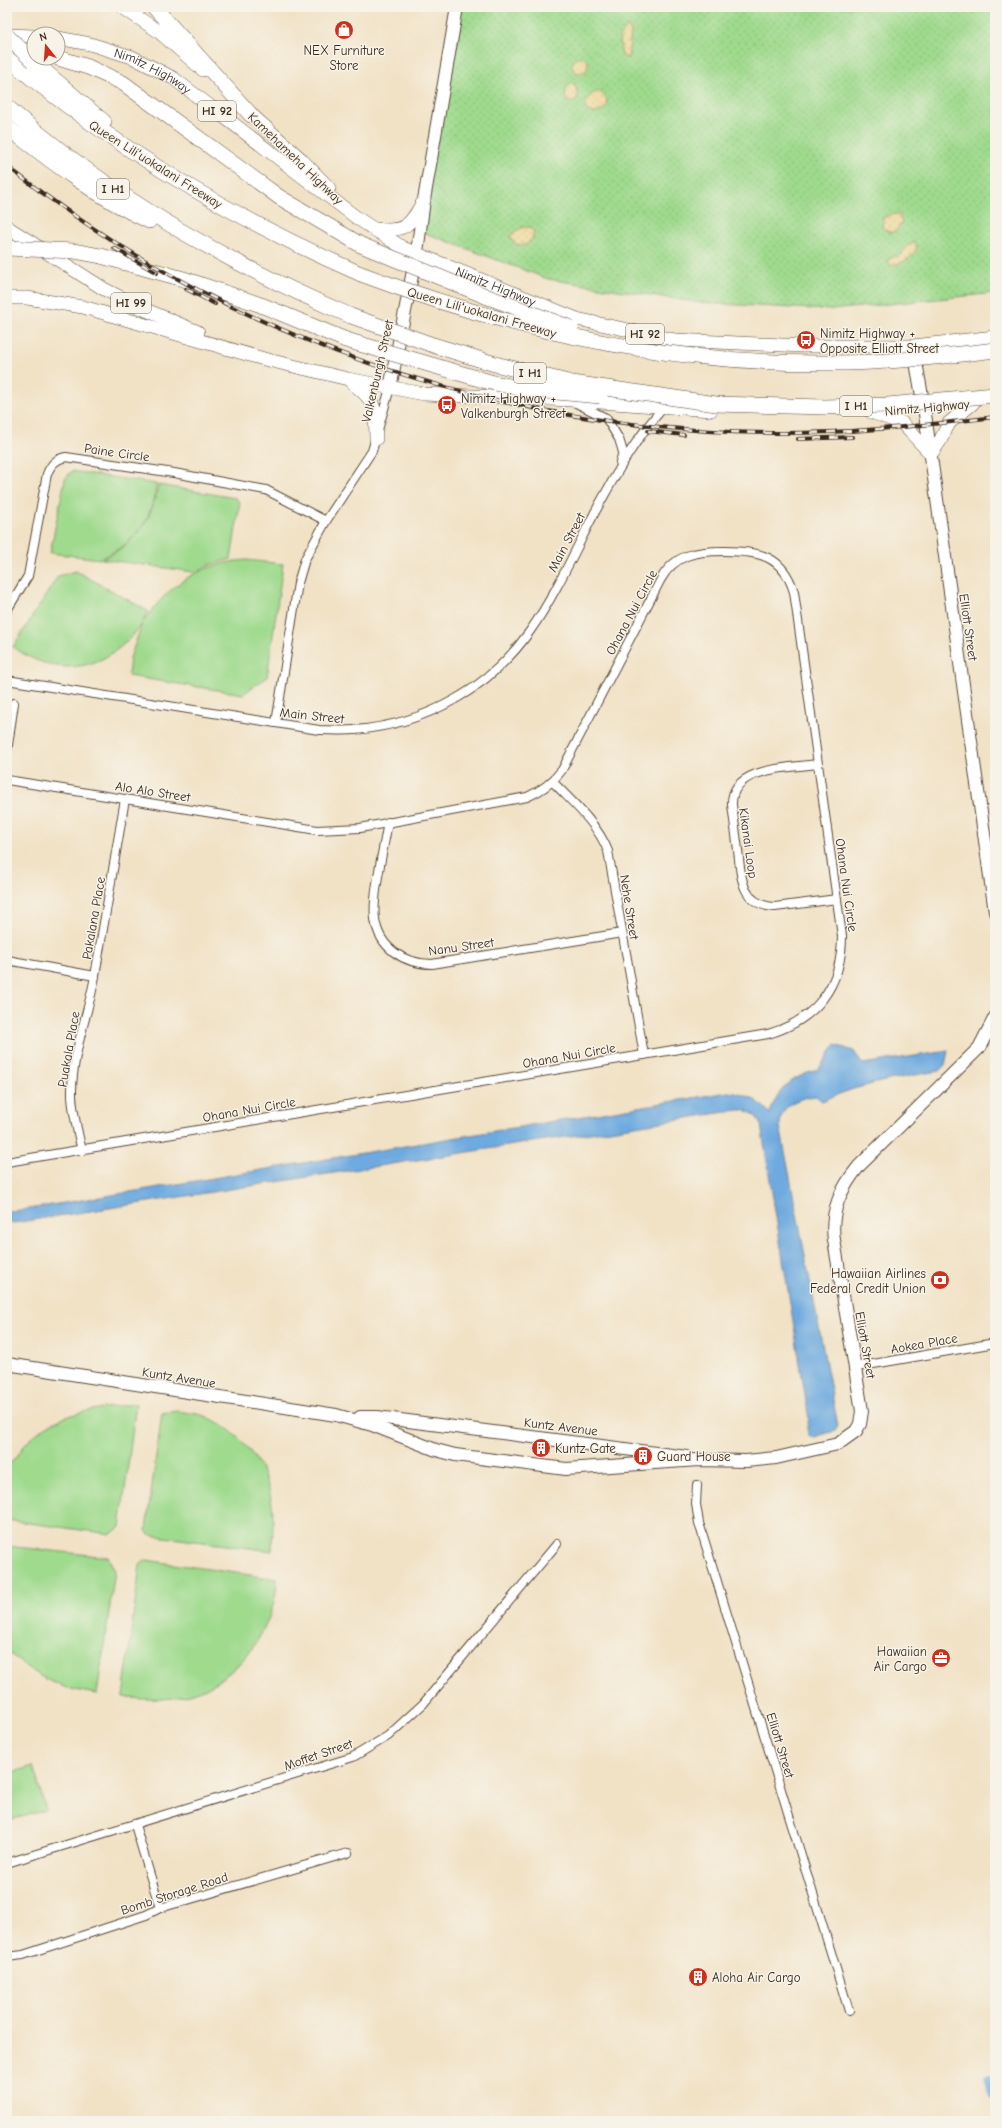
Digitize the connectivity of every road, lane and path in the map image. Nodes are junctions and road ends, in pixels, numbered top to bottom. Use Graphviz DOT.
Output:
graph roads {
  1 [pos="122,7"];
  2 [pos="154,7"];
  3 [pos="457,7"];
  4 [pos="7,36"];
  5 [pos="26,36"];
  6 [pos="66,40"];
  7 [pos="26,51"];
  8 [pos="7,56"];
  9 [pos="26,57"];
  10 [pos="66,60"];
  11 [pos="44,66"];
  12 [pos="7,107"];
  13 [pos="251,114"];
  14 [pos="7,127"];
  15 [pos="176,180"];
  16 [pos="424,200"];
  17 [pos="357,218"];
  18 [pos="7,227"];
  19 [pos="373,228"];
  20 [pos="7,248"];
  21 [pos="416,255"];
  22 [pos="227,258"];
  23 [pos="7,298"];
  24 [pos="995,337"];
  25 [pos="914,346"];
  26 [pos="995,350"];
  27 [pos="645,351"];
  28 [pos="264,359"];
  29 [pos="348,379"];
  30 [pos="390,388"];
  31 [pos="995,395"];
  32 [pos="572,400"];
  33 [pos="995,400"];
  34 [pos="973,403"];
  35 [pos="716,404"];
  36 [pos="666,406"];
  37 [pos="924,407"];
  38 [pos="871,412"];
  39 [pos="376,439"];
  40 [pos="931,454"];
  41 [pos="614,478"];
  42 [pos="326,521"];
  43 [pos="7,610"];
  44 [pos="7,680"];
  45 [pos="14,703"];
  46 [pos="276,723"];
  47 [pos="7,752"];
  48 [pos="817,764"];
  49 [pos="7,780"];
  50 [pos="553,782"];
  51 [pos="126,799"];
  52 [pos="388,822"];
  53 [pos="296,827"];
  54 [pos="837,899"];
  55 [pos="995,912"];
  56 [pos="622,933"];
  57 [pos="7,960"];
  58 [pos="95,976"];
  59 [pos="995,1017"];
  60 [pos="644,1055"];
  61 [pos="82,1151"];
  62 [pos="7,1162"];
  63 [pos="995,1343"];
  64 [pos="7,1364"];
  65 [pos="856,1367"];
  66 [pos="346,1418"];
  67 [pos="699,1460"];
  68 [pos="697,1485"];
  69 [pos="558,1544"];
  70 [pos="135,1825"];
  71 [pos="348,1853"];
  72 [pos="7,1863"];
  73 [pos="160,1908"];
  74 [pos="7,1957"];
  75 [pos="849,2011"];
  1 -- 13 [label="main road, Kamehameha Highway"];
  2 -- 13 [label="highway"];
  3 -- 16 [label="street, Valkenburgh Street"];
  4 -- 5 [label="main road"];
  4 -- 7 [label="highway, bridge"];
  6 -- 17 [label="main road, Nimitz Highway / HI 92"];
  8 -- 9 [label="highway"];
  8 -- 15 [label="highway, Queen Liliʻuokalani Freeway"];
  10 -- 27 [label="highway, bridge"];
  11 -- 15 [label="highway"];
  12 -- 22 [label="highway, I H1"];
  13 -- 17 [label="main road, Kamehameha Highway"];
  14 -- 22 [label="highway"];
  15 -- 27 [label="highway, Queen Liliʻuokalani Freeway, bridge"];
  16 -- 19 [label="main road"];
  16 -- 21 [label="street, Valkenburgh Street"];
  17 -- 19 [label="main road, Nimitz Highway / HI 92"];
  18 -- 28 [label="main road, HI 99"];
  19 -- 21 [label="main road, Nimitz Highway / HI 92"];
  20 -- 35 [label="highway, bridge"];
  21 -- 25 [label="main road, Nimitz Highway / HI 92"];
  21 -- 30 [label="street, Valkenburgh Street"];
  22 -- 35 [label="highway, I H1, bridge"];
  23 -- 28 [label="main road, Nimitz Highway"];
  24 -- 25 [label="main road, Nimitz Highway / HI 92"];
  25 -- 37 [label="street, Elliott Street"];
  26 -- 27 [label="highway, Queen Liliʻuokalani Freeway, bridge"];
  28 -- 29 [label="main road, Nimitz Highway"];
  29 -- 30 [label="main road, Nimitz Highway"];
  29 -- 39 [label="main road"];
  30 -- 32 [label="main road, Nimitz Highway"];
  30 -- 39 [label="street, Valkenburgh Street"];
  31 -- 35 [label="highway, I H1, bridge"];
  32 -- 36 [label="main road, Nimitz Highway"];
  32 -- 41 [label="street, Main Street"];
  33 -- 34 [label="main road, Nimitz Highway"];
  34 -- 37 [label="main road, Nimitz Highway"];
  34 -- 40 [label="main road"];
  36 -- 38 [label="main road, Nimitz Highway"];
  36 -- 41 [label="street, Main Street"];
  37 -- 38 [label="main road, Nimitz Highway"];
  37 -- 40 [label="street, Elliott Street"];
  38 -- 40 [label="main road"];
  39 -- 42 [label="street, Valkenburgh Street"];
  40 -- 55 [label="street, Elliott Street"];
  41 -- 46 [label="street, Main Street"];
  42 -- 43 [label="street, Paine Circle"];
  42 -- 46 [label="street, Valkenburgh Street"];
  44 -- 46 [label="street, Main Street"];
  45 -- 47 [label="street"];
  48 -- 50 [label="street, Ohana Nui Circle"];
  48 -- 54 [label="street, Ohana Nui Circle"];
  48 -- 54 [label="street, Kikanai Loop"];
  49 -- 51 [label="street, Alo Alo Street"];
  50 -- 52 [label="street, Ohana Nui Circle"];
  50 -- 56 [label="street, Nehe Street"];
  51 -- 53 [label="street, Alo Alo Street"];
  51 -- 58 [label="street, Pakalana Place"];
  52 -- 53 [label="street, Ohana Nui Circle"];
  52 -- 56 [label="street, Nanu Street"];
  54 -- 60 [label="street, Ohana Nui Circle"];
  56 -- 60 [label="street, Nehe Street"];
  57 -- 58 [label="street, Pakalana Place"];
  58 -- 61 [label="street, Puakala Place"];
  59 -- 65 [label="street, Elliott Street"];
  60 -- 61 [label="street, Ohana Nui Circle"];
  61 -- 62 [label="street, Ohana Nui Circle"];
  63 -- 65 [label="street, Aokea Place"];
  64 -- 66 [label="street, Kuntz Avenue"];
  65 -- 67 [label="street, Elliott Street"];
  66 -- 67 [label="street, Kuntz Avenue"];
  66 -- 67 [label="street, Kuntz Avenue"];
  68 -- 75 [label="street, Elliott Street"];
  69 -- 70 [label="street, Moffet Street"];
  70 -- 72 [label="street, Moffet Street"];
  70 -- 73 [label="street"];
  71 -- 73 [label="street, Bomb Storage Road"];
  73 -- 74 [label="street, Bomb Storage Road"];
}
